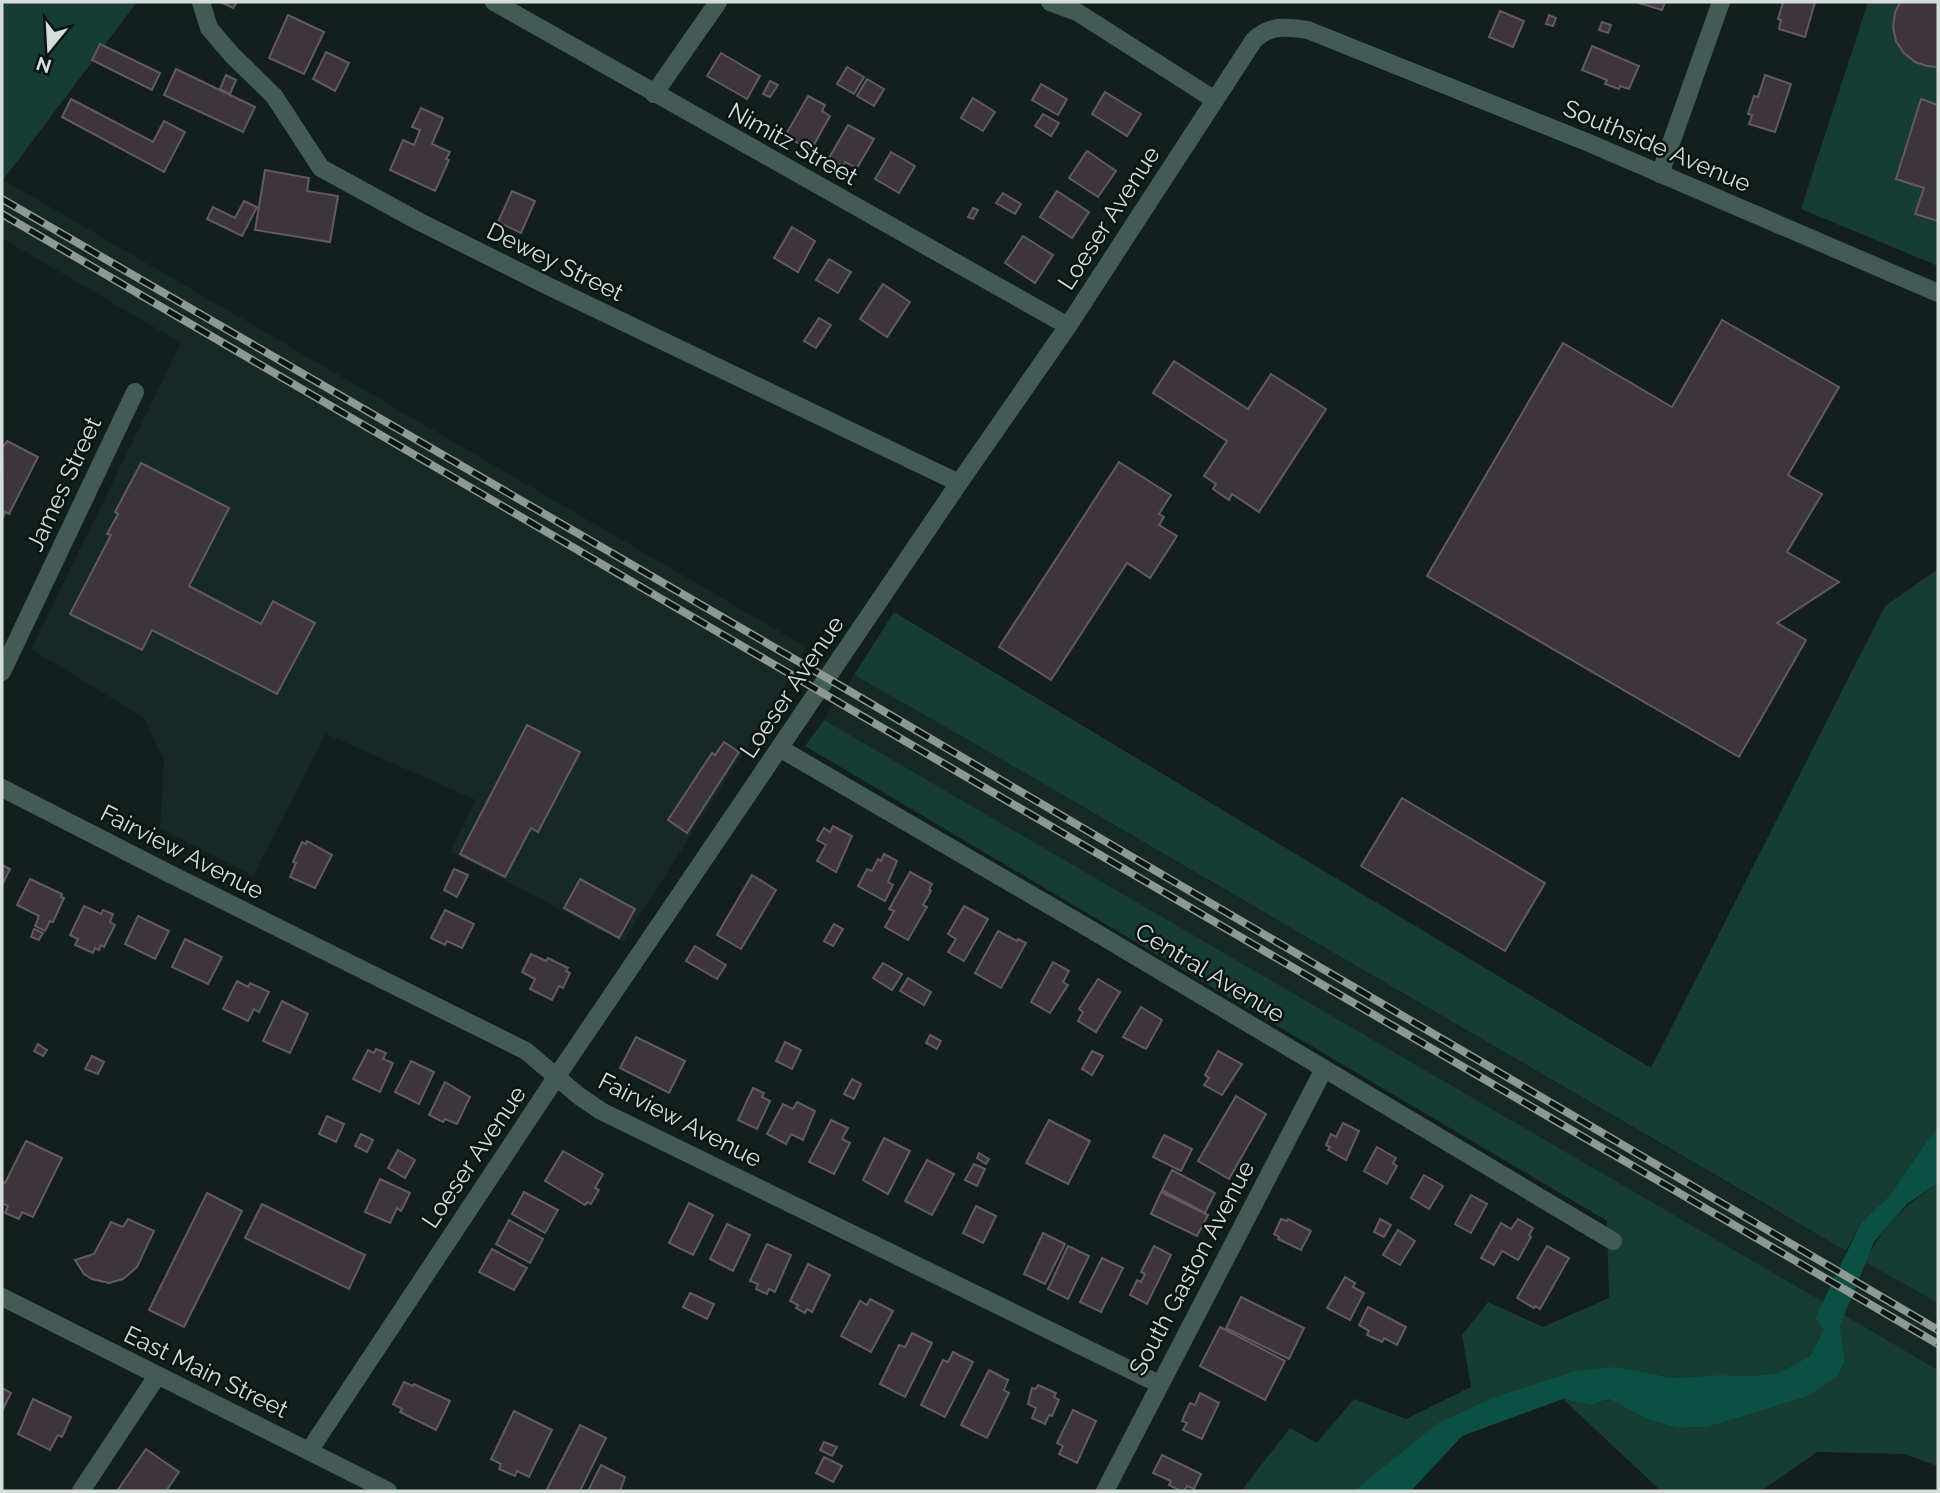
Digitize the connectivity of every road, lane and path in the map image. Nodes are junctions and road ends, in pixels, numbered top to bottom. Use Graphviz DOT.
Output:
graph roads {
  1 [pos="201,2"];
  2 [pos="494,2"];
  3 [pos="718,2"];
  4 [pos="1050,2"];
  5 [pos="1721,2"];
  6 [pos="1354,49"];
  7 [pos="654,94"];
  8 [pos="1215,100"];
  9 [pos="1660,174"];
  10 [pos="1938,293"];
  11 [pos="1068,326"];
  12 [pos="135,392"];
  13 [pos="959,483"];
  14 [pos="2,672"];
  15 [pos="781,749"];
  16 [pos="2,788"];
  17 [pos="1324,1069"];
  18 [pos="557,1076"];
  19 [pos="1613,1241"];
  20 [pos="2,1297"];
  21 [pos="157,1376"];
  22 [pos="1159,1384"];
  23 [pos="309,1451"];
  24 [pos="81,1491"];
  25 [pos="388,1491"];
  26 [pos="1105,1491"];
  1 -- 13 [label="street, Dewey Street"];
  2 -- 7 [label="street, Nimitz Street"];
  3 -- 7 [label="street"];
  4 -- 8 [label="street"];
  5 -- 9 [label="street"];
  6 -- 8 [label="street, Loeser Avenue"];
  6 -- 9 [label="street, Southside Avenue"];
  7 -- 11 [label="street, Nimitz Street"];
  8 -- 11 [label="street, Loeser Avenue"];
  9 -- 10 [label="street, Southside Avenue"];
  11 -- 13 [label="street, Loeser Avenue"];
  12 -- 14 [label="street, James Street"];
  13 -- 15 [label="street, Loeser Avenue"];
  15 -- 17 [label="street, Central Avenue"];
  15 -- 18 [label="street, Loeser Avenue"];
  16 -- 18 [label="street, Fairview Avenue"];
  17 -- 19 [label="street, Central Avenue"];
  17 -- 22 [label="street, South Gaston Avenue"];
  18 -- 22 [label="street, Fairview Avenue"];
  18 -- 23 [label="street, Loeser Avenue"];
  20 -- 21 [label="street, East Main Street"];
  21 -- 23 [label="street, East Main Street"];
  21 -- 24 [label="street"];
  22 -- 26 [label="street, South Gaston Avenue"];
  23 -- 25 [label="street, East Main Street"];
}
